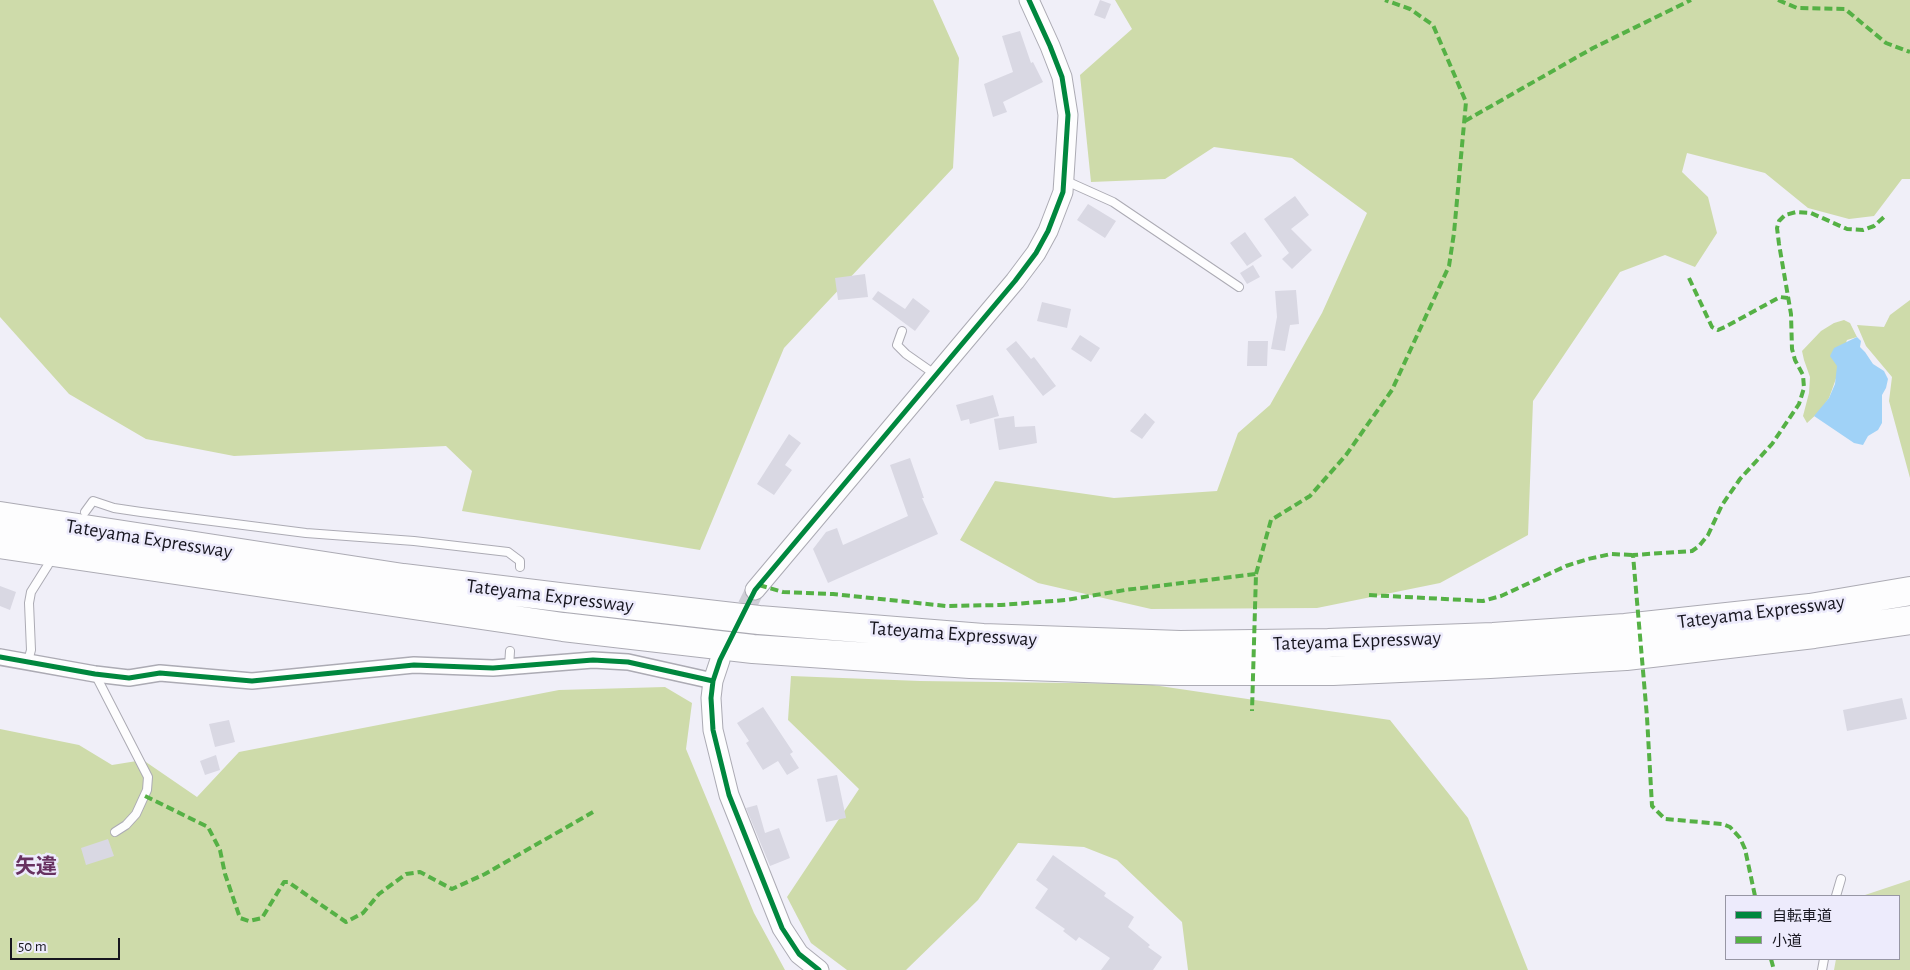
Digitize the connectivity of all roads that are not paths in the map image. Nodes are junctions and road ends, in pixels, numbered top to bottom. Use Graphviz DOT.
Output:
graph roads {
  1 [pos="1029,0"];
  2 [pos="1064,180"];
  3 [pos="1239,287"];
  4 [pos="902,331"];
  5 [pos="936,375"];
  6 [pos="85,512"];
  7 [pos="0,516"];
  8 [pos="0,544"];
  9 [pos="48,565"];
  10 [pos="520,567"];
  11 [pos="755,590"];
  12 [pos="1910,591"];
  13 [pos="1910,620"];
  14 [pos="510,651"];
  15 [pos="0,657"];
  16 [pos="720,660"];
  17 [pos="28,661"];
  18 [pos="509,666"];
  19 [pos="94,674"];
  20 [pos="714,681"];
  21 [pos="115,832"];
  22 [pos="1841,879"];
  23 [pos="1836,895"];
  24 [pos="819,970"];
  1 -- 2 [label="street"];
  2 -- 3 [label="lane"];
  2 -- 5 [label="street"];
  4 -- 5 [label="lane"];
  5 -- 11 [label="street"];
  6 -- 10 [label="lane"];
  7 -- 12 [label="highway, Tateyama Expressway"];
  8 -- 13 [label="highway, Tateyama Expressway"];
  9 -- 17 [label="lane"];
  14 -- 18 [label="lane"];
  15 -- 17 [label="street"];
  16 -- 20 [label="street"];
  17 -- 19 [label="street"];
  18 -- 19 [label="street"];
  18 -- 20 [label="street"];
  19 -- 21 [label="lane"];
  20 -- 24 [label="street"];
  22 -- 23 [label="lane"];
}
